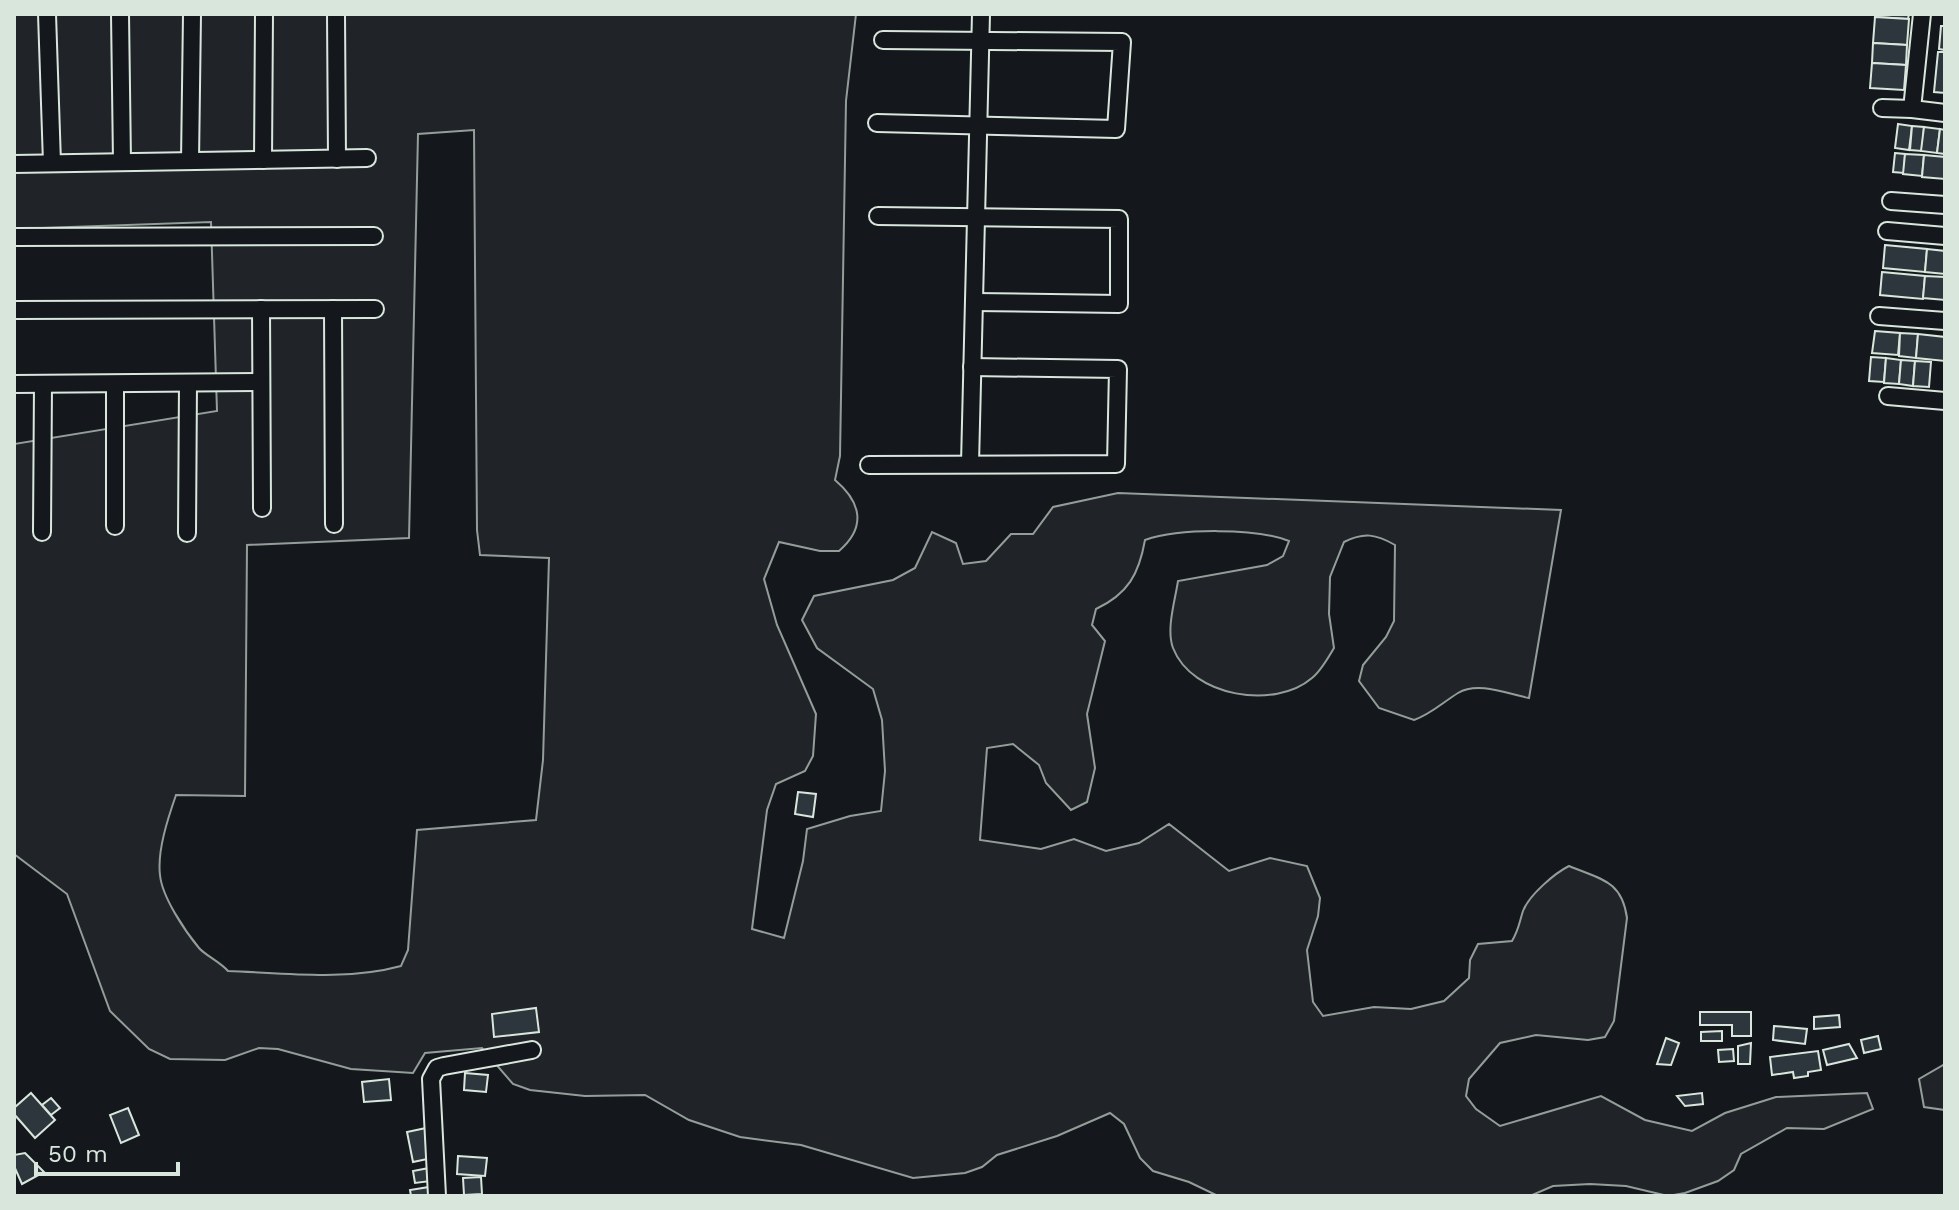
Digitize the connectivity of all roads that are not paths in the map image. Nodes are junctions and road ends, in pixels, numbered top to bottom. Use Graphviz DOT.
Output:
graph roads {
  1 [pos="47,14"];
  2 [pos="120,14"];
  3 [pos="192,14"];
  4 [pos="264,14"];
  5 [pos="336,14"];
  6 [pos="981,14"];
  7 [pos="1922,14"];
  8 [pos="883,40"];
  9 [pos="980,41"];
  10 [pos="1882,108"];
  11 [pos="1912,109"];
  12 [pos="1945,113"];
  13 [pos="877,123"];
  14 [pos="978,125"];
  15 [pos="367,158"];
  16 [pos="337,159"];
  17 [pos="263,160"];
  18 [pos="190,161"];
  19 [pos="122,162"];
  20 [pos="52,163"];
  21 [pos="14,164"];
  22 [pos="1891,201"];
  23 [pos="1945,205"];
  24 [pos="878,216"];
  25 [pos="976,218"];
  26 [pos="1887,231"];
  27 [pos="374,236"];
  28 [pos="1945,236"];
  29 [pos="14,237"];
  30 [pos="974,302"];
  31 [pos="261,309"];
  32 [pos="333,309"];
  33 [pos="375,309"];
  34 [pos="14,310"];
  35 [pos="1879,316"];
  36 [pos="1945,321"];
  37 [pos="972,367"];
  38 [pos="260,382"];
  39 [pos="188,383"];
  40 [pos="14,384"];
  41 [pos="43,384"];
  42 [pos="115,384"];
  43 [pos="1888,396"];
  44 [pos="1945,401"];
  45 [pos="970,464"];
  46 [pos="869,465"];
  47 [pos="262,508"];
  48 [pos="334,524"];
  49 [pos="115,526"];
  50 [pos="42,532"];
  51 [pos="187,533"];
  52 [pos="532,1050"];
  53 [pos="437,1196"];
  1 -- 20 [label="street"];
  2 -- 19 [label="street"];
  3 -- 18 [label="street"];
  4 -- 17 [label="street"];
  5 -- 16 [label="street"];
  6 -- 9 [label="street"];
  7 -- 11 [label="street"];
  8 -- 9 [label="street"];
  9 -- 14 [label="street"];
  9 -- 14 [label="street"];
  10 -- 11 [label="street"];
  11 -- 12 [label="street"];
  13 -- 14 [label="street"];
  14 -- 25 [label="street"];
  15 -- 16 [label="street"];
  16 -- 17 [label="street"];
  17 -- 18 [label="street"];
  18 -- 19 [label="street"];
  19 -- 20 [label="street"];
  20 -- 21 [label="street"];
  22 -- 23 [label="street"];
  24 -- 25 [label="street"];
  25 -- 30 [label="street"];
  25 -- 30 [label="street"];
  26 -- 28 [label="street"];
  27 -- 29 [label="street"];
  30 -- 37 [label="street"];
  31 -- 32 [label="street"];
  31 -- 34 [label="street"];
  31 -- 38 [label="street"];
  32 -- 33 [label="street"];
  32 -- 48 [label="street"];
  35 -- 36 [label="street"];
  37 -- 45 [label="street"];
  37 -- 45 [label="street"];
  38 -- 39 [label="street"];
  38 -- 47 [label="street"];
  39 -- 42 [label="street"];
  39 -- 51 [label="street"];
  40 -- 41 [label="street"];
  41 -- 42 [label="street"];
  41 -- 50 [label="street"];
  42 -- 49 [label="street"];
  43 -- 44 [label="street"];
  45 -- 46 [label="street"];
  52 -- 53 [label="street"];
}
